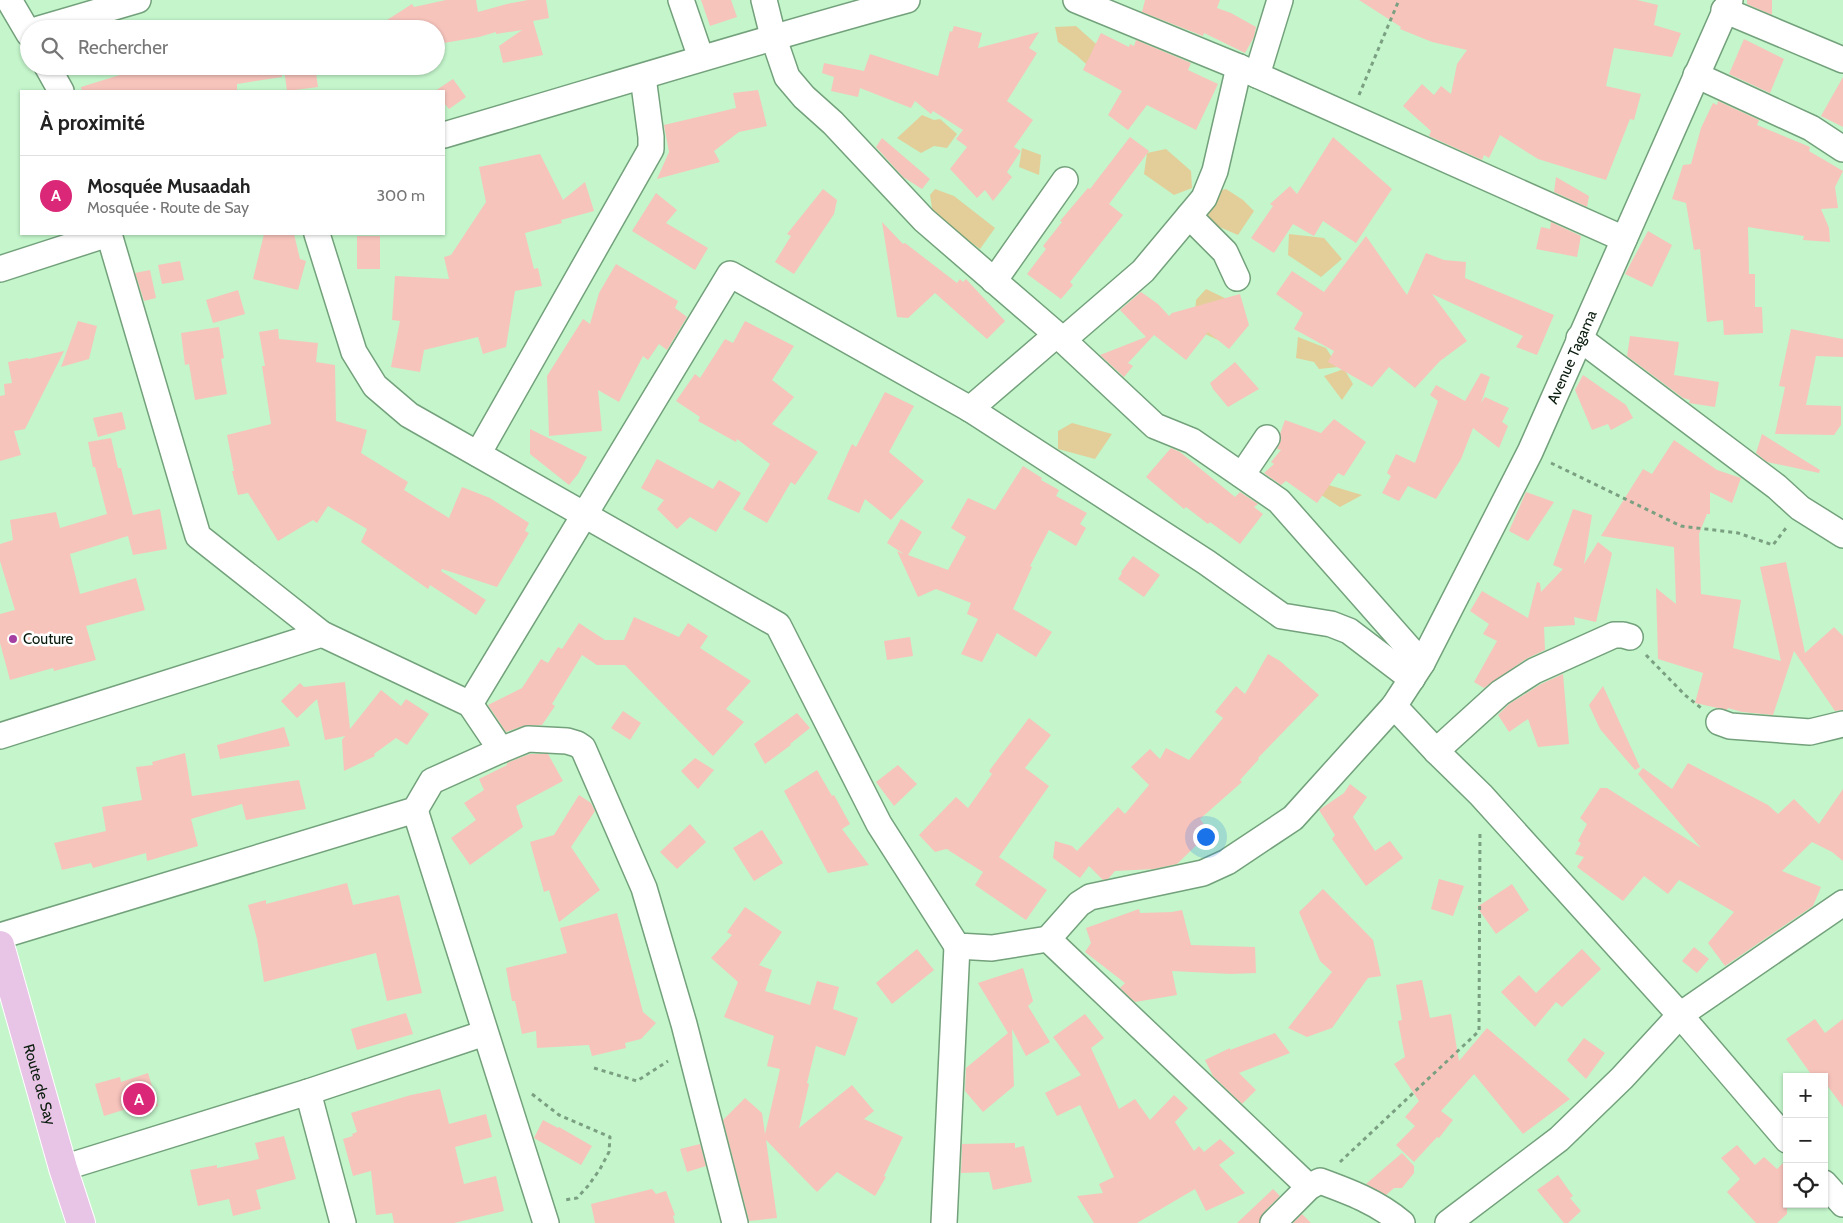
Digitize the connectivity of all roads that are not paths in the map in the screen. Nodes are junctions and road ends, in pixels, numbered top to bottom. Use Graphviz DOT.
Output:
graph roads {
  1 [pos="10,0"];
  2 [pos="138,0"];
  3 [pos="681,0"];
  4 [pos="764,0"];
  5 [pos="907,0"];
  6 [pos="1076,0"];
  7 [pos="1280,0"];
  8 [pos="1727,5"];
  9 [pos="23,20"];
  10 [pos="71,20"];
  11 [pos="773,36"];
  12 [pos="701,58"];
  13 [pos="1843,60"];
  14 [pos="1248,71"];
  15 [pos="52,75"];
  16 [pos="1696,75"];
  17 [pos="643,77"];
  18 [pos="60,90"];
  19 [pos="445,135"];
  20 [pos="1843,149"];
  21 [pos="1065,180"];
  22 [pos="1189,216"];
  23 [pos="106,235"];
  24 [pos="109,235"];
  25 [pos="317,235"];
  26 [pos="1624,239"];
  27 [pos="0,269"];
  28 [pos="1237,278"];
  29 [pos="994,280"];
  30 [pos="1060,337"];
  31 [pos="1579,338"];
  32 [pos="970,410"];
  33 [pos="1266,438"];
  34 [pos="478,454"];
  35 [pos="1242,475"];
  36 [pos="584,515"];
  37 [pos="1843,535"];
  38 [pos="322,634"];
  39 [pos="1630,637"];
  40 [pos="1417,671"];
  41 [pos="470,704"];
  42 [pos="1394,706"];
  43 [pos="1719,722"];
  44 [pos="1843,724"];
  45 [pos="0,736"];
  46 [pos="501,750"];
  47 [pos="1436,751"];
  48 [pos="415,810"];
  49 [pos="1843,903"];
  50 [pos="0,936"];
  51 [pos="1048,940"];
  52 [pos="0,944"];
  53 [pos="957,946"];
  54 [pos="1680,1015"];
  55 [pos="485,1033"];
  56 [pos="308,1092"];
  57 [pos="1783,1135"];
  58 [pos="63,1168"];
  59 [pos="1314,1184"];
  60 [pos="1828,1187"];
  61 [pos="1843,1204"];
  62 [pos="542,1213"];
  63 [pos="81,1223"];
  64 [pos="343,1223"];
  65 [pos="735,1223"];
  66 [pos="944,1223"];
  67 [pos="1273,1223"];
  68 [pos="1402,1223"];
  69 [pos="1448,1223"];
  1 -- 9 [label="street"];
  2 -- 10 [label="street"];
  3 -- 12 [label="street"];
  4 -- 11 [label="street"];
  5 -- 11 [label="street"];
  6 -- 14 [label="street"];
  7 -- 14 [label="street"];
  8 -- 13 [label="street"];
  8 -- 16 [label="street, Avenue Tagama"];
  11 -- 12 [label="street"];
  11 -- 29 [label="street"];
  12 -- 17 [label="street"];
  14 -- 22 [label="street"];
  14 -- 26 [label="street"];
  15 -- 18 [label="street"];
  16 -- 20 [label="street"];
  16 -- 26 [label="street, Avenue Tagama"];
  17 -- 19 [label="street"];
  17 -- 34 [label="street"];
  21 -- 29 [label="street"];
  22 -- 28 [label="street"];
  22 -- 30 [label="street"];
  23 -- 27 [label="street"];
  24 -- 38 [label="street"];
  25 -- 34 [label="street"];
  26 -- 31 [label="street, Avenue Tagama"];
  29 -- 30 [label="street"];
  30 -- 32 [label="street"];
  30 -- 35 [label="street"];
  31 -- 37 [label="street"];
  31 -- 40 [label="street, Avenue Tagama"];
  32 -- 36 [label="street"];
  32 -- 40 [label="street"];
  33 -- 35 [label="street"];
  34 -- 36 [label="street"];
  35 -- 40 [label="street"];
  36 -- 41 [label="street"];
  36 -- 53 [label="street"];
  38 -- 41 [label="street"];
  38 -- 45 [label="street"];
  39 -- 47 [label="street"];
  40 -- 42 [label="street, Avenue Tagama"];
  41 -- 46 [label="street"];
  42 -- 47 [label="street"];
  42 -- 51 [label="street, Avenue Tagama"];
  43 -- 44 [label="street"];
  46 -- 48 [label="street"];
  46 -- 65 [label="street"];
  47 -- 54 [label="street"];
  48 -- 50 [label="street"];
  48 -- 55 [label="street"];
  49 -- 54 [label="street"];
  51 -- 53 [label="street"];
  51 -- 59 [label="street"];
  52 -- 58 [label="main road, Route de Say"];
  53 -- 66 [label="street"];
  54 -- 57 [label="street"];
  54 -- 69 [label="street"];
  55 -- 56 [label="street"];
  55 -- 62 [label="street"];
  56 -- 58 [label="street"];
  56 -- 64 [label="street"];
  58 -- 63 [label="main road, Route de Say"];
  59 -- 67 [label="street"];
  59 -- 68 [label="street"];
  60 -- 61 [label="street"];
}
